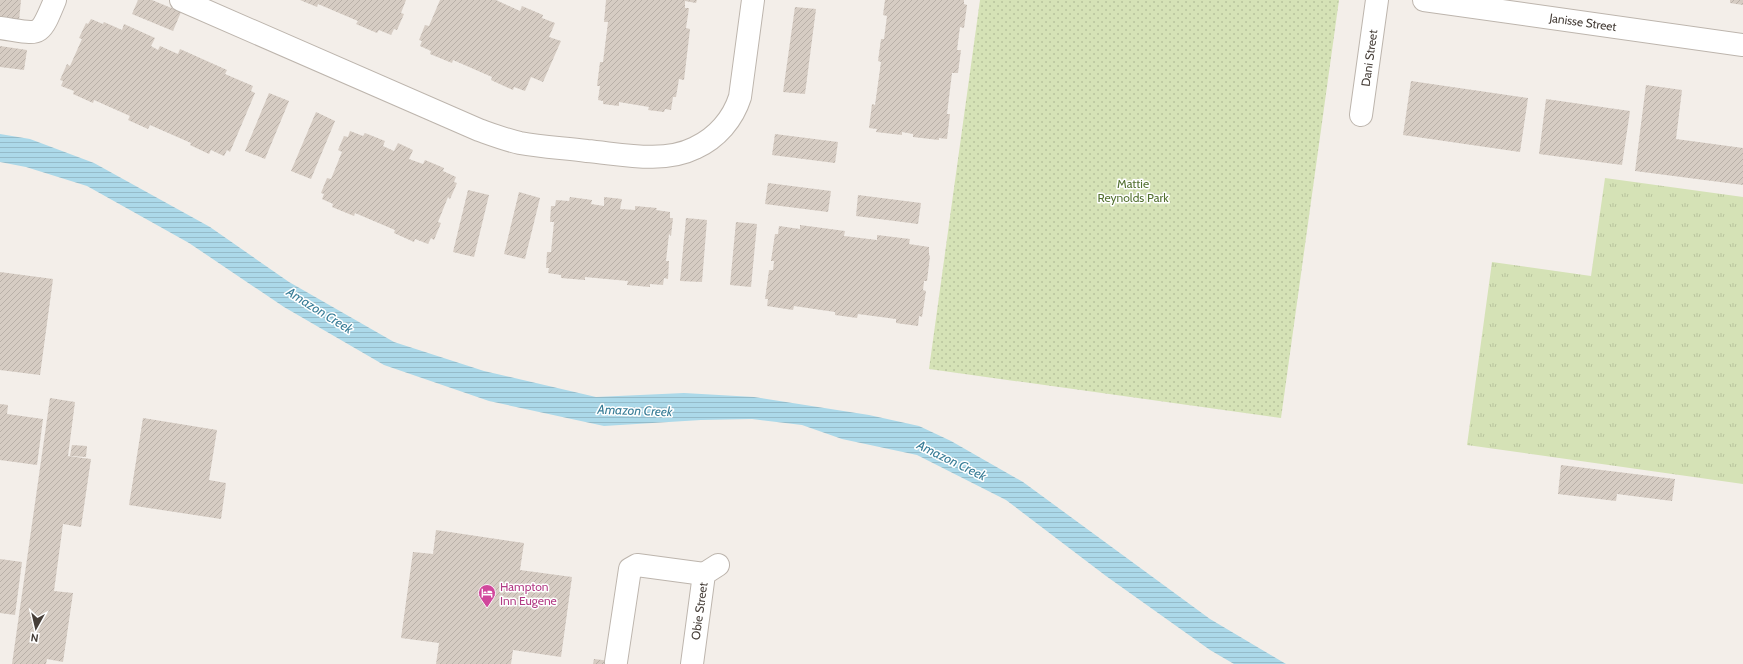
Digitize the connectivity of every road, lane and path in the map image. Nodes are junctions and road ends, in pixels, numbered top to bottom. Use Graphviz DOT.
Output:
graph roads {
  1 [pos="55,0"];
  2 [pos="181,0"];
  3 [pos="753,0"];
  4 [pos="1377,0"];
  5 [pos="1424,0"];
  6 [pos="224,9"];
  7 [pos="0,28"];
  8 [pos="1743,44"];
  9 [pos="1361,115"];
  10 [pos="616,662"];
  11 [pos="692,664"];
  1 -- 7 [label="street"];
  2 -- 6 [label="street"];
  3 -- 6 [label="street"];
  4 -- 9 [label="street, Dani Street"];
  5 -- 8 [label="street, Janisse Street"];
  10 -- 11 [label="street, Obie Street"];
}
